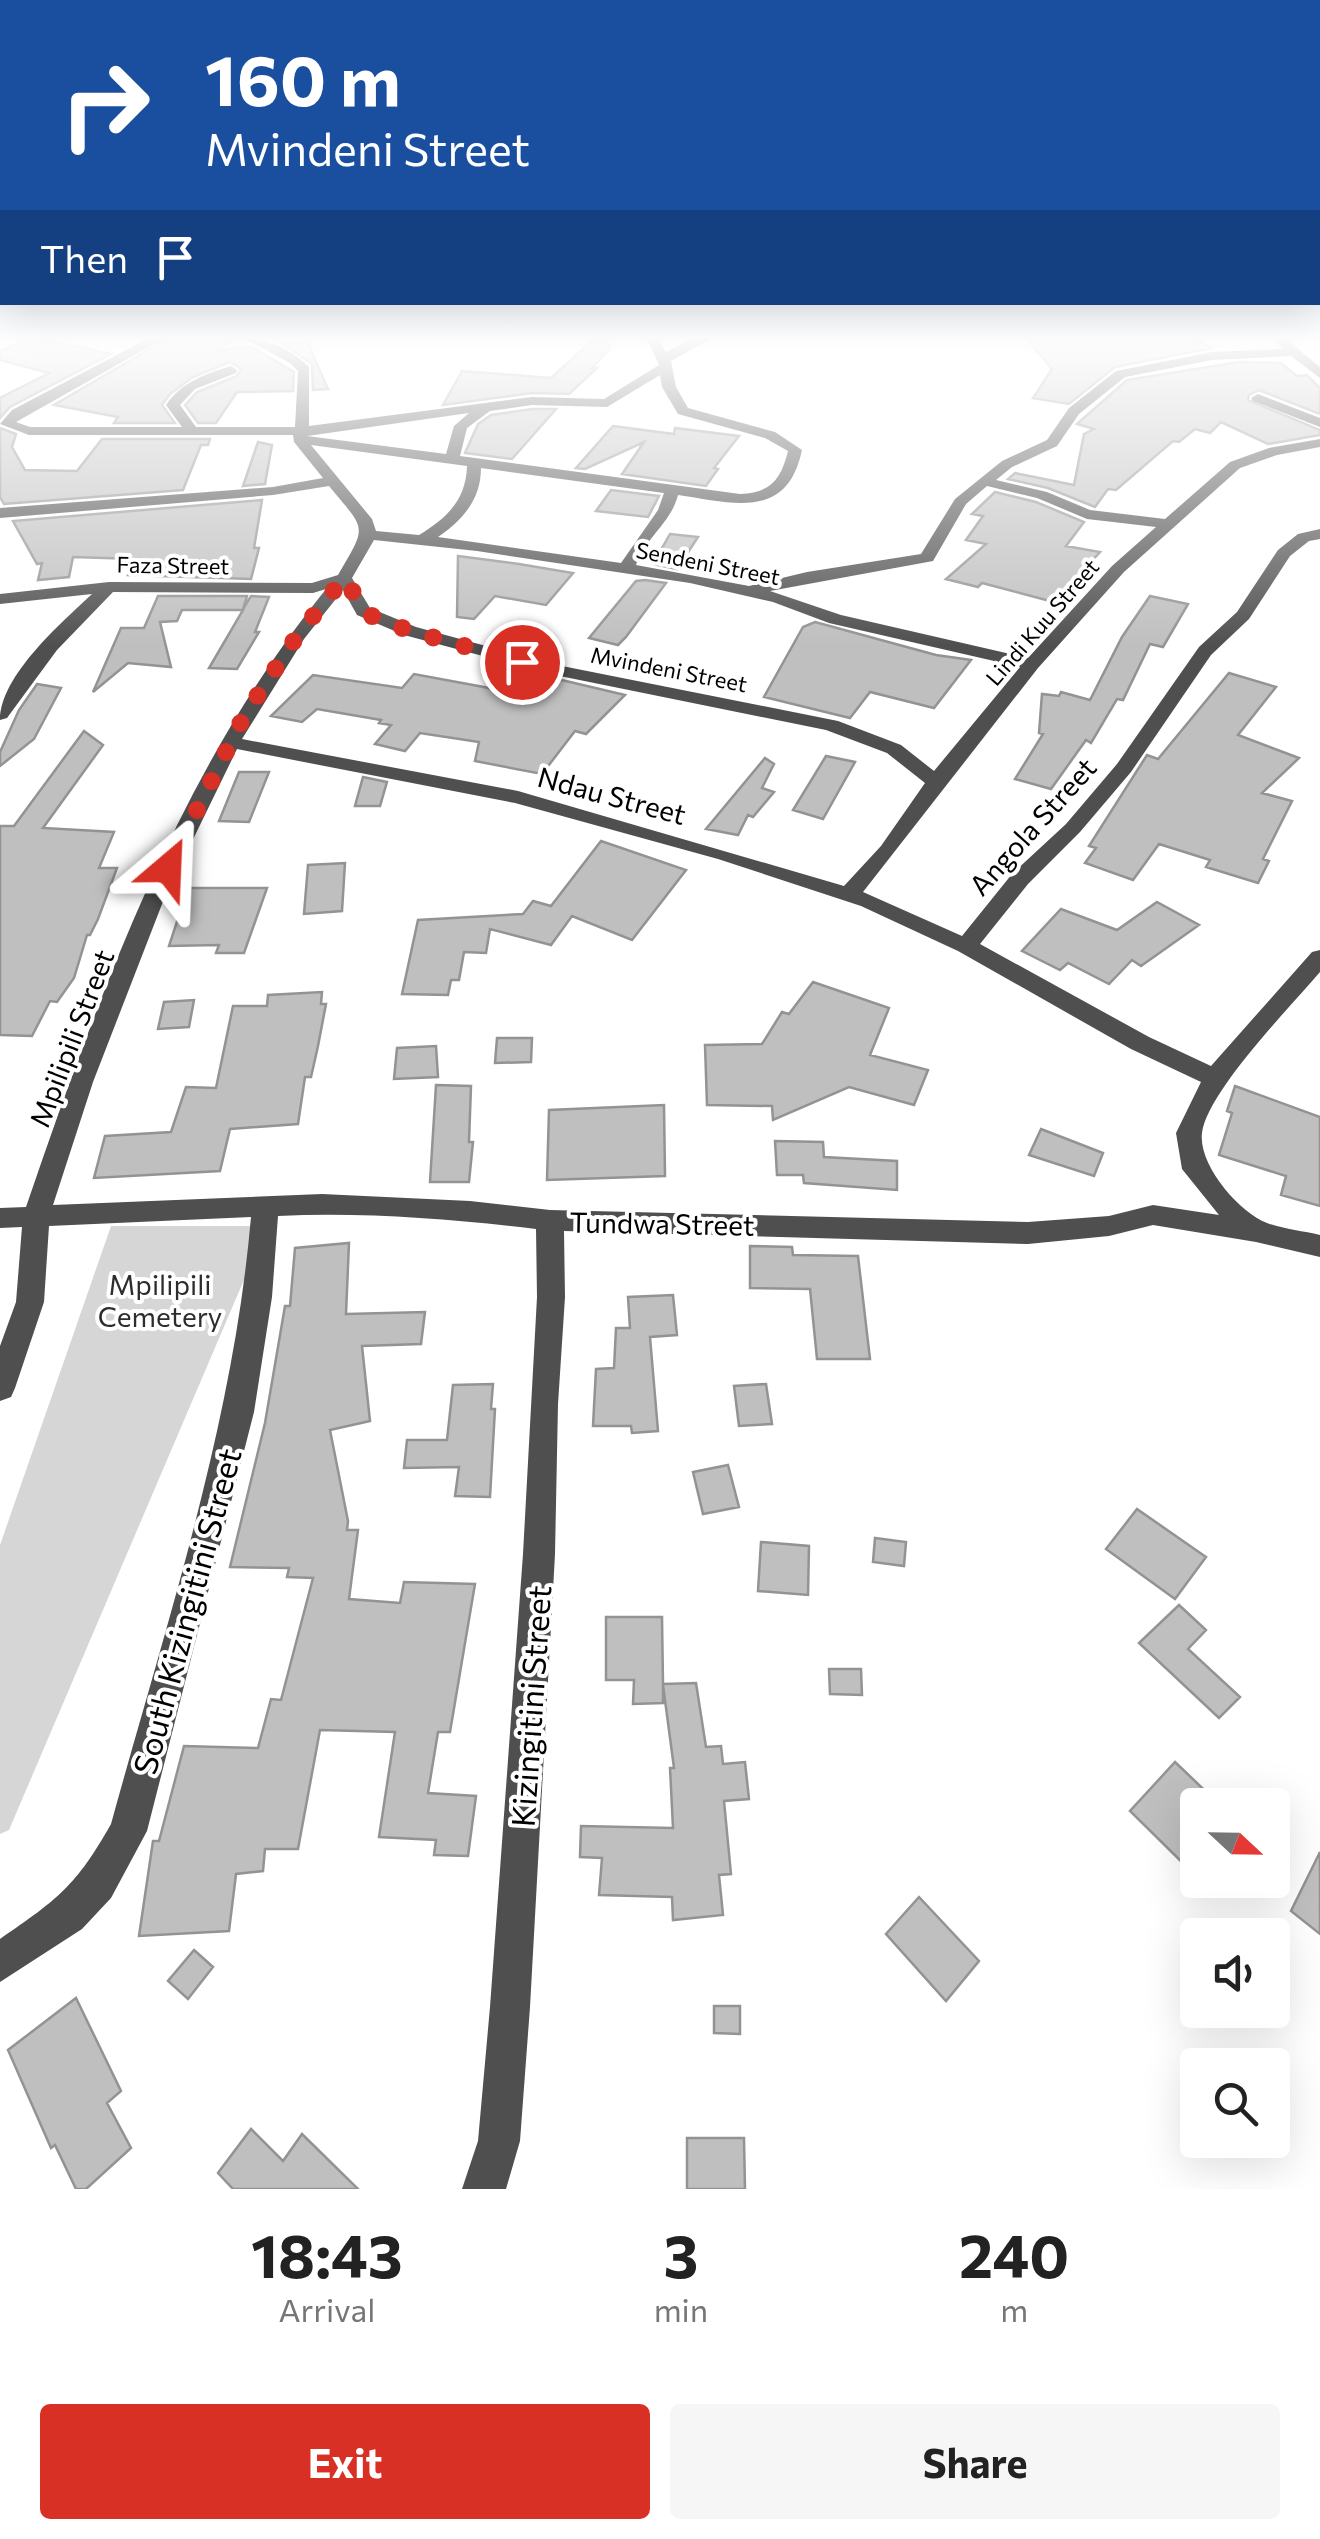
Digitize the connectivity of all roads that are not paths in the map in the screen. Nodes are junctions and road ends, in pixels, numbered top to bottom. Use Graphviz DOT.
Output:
graph roads {
  1 [pos="306,441"];
  2 [pos="341,441"];
  3 [pos="457,441"];
  4 [pos="783,441"];
  5 [pos="1052,441"];
  6 [pos="1320,443"];
  7 [pos="451,461"];
  8 [pos="474,464"];
  9 [pos="331,481"];
  10 [pos="983,481"];
  11 [pos="672,490"];
  12 [pos="0,513"];
  13 [pos="1171,524"];
  14 [pos="1320,534"];
  15 [pos="369,535"];
  16 [pos="424,539"];
  17 [pos="627,570"];
  18 [pos="344,578"];
  19 [pos="109,587"];
  20 [pos="749,591"];
  21 [pos="53,592"];
  22 [pos="0,599"];
  23 [pos="46,652"];
  24 [pos="1032,664"];
  25 [pos="0,714"];
  26 [pos="230,742"];
  27 [pos="936,782"];
  28 [pos="848,895"];
  29 [pos="966,946"];
  30 [pos="1320,957"];
  31 [pos="1215,1078"];
  32 [pos="265,1206"];
  33 [pos="36,1217"];
  34 [pos="0,1218"];
  35 [pos="550,1220"];
  36 [pos="1256,1231"];
  37 [pos="1320,1246"];
  38 [pos="0,1388"];
  39 [pos="0,1962"];
  40 [pos="484,2189"];
  1 -- 9 [label="street"];
  2 -- 7 [label="street"];
  3 -- 7 [label="street"];
  4 -- 11 [label="street"];
  5 -- 10 [label="street"];
  6 -- 13 [label="street, Lindi Kuu Street"];
  7 -- 8 [label="street"];
  8 -- 11 [label="street"];
  8 -- 16 [label="street"];
  9 -- 12 [label="street"];
  9 -- 15 [label="street"];
  10 -- 13 [label="street"];
  10 -- 20 [label="street"];
  11 -- 17 [label="street"];
  13 -- 24 [label="street, Lindi Kuu Street"];
  14 -- 29 [label="street, Angola Street"];
  15 -- 16 [label="street, Sendeni Street"];
  15 -- 18 [label="street, Mpilipili Street"];
  16 -- 17 [label="street, Sendeni Street"];
  17 -- 20 [label="street, Sendeni Street"];
  18 -- 19 [label="street, Faza Street"];
  18 -- 26 [label="street, Mpilipili Street"];
  18 -- 27 [label="street, Mvindeni Street"];
  19 -- 21 [label="street, Faza Street"];
  19 -- 23 [label="street"];
  20 -- 24 [label="street, Sendeni Street"];
  21 -- 22 [label="street, Faza Street"];
  21 -- 23 [label="street"];
  23 -- 25 [label="street"];
  24 -- 27 [label="street, Lindi Kuu Street"];
  26 -- 28 [label="street, Ndau Street"];
  26 -- 33 [label="street, Mpilipili Street"];
  27 -- 28 [label="street, Lindi Kuu Street"];
  28 -- 29 [label="street, Ndau Street"];
  29 -- 31 [label="street"];
  30 -- 31 [label="street"];
  31 -- 36 [label="street"];
  32 -- 33 [label="street, Tundwa Street"];
  32 -- 35 [label="street, Tundwa Street"];
  32 -- 39 [label="street, South Kizingitini Street"];
  33 -- 34 [label="street, Tundwa Street"];
  33 -- 38 [label="street, Mpilipili Street"];
  35 -- 36 [label="street, Tundwa Street"];
  35 -- 40 [label="street, Kizingitini Street"];
  36 -- 37 [label="street, Tundwa Street"];
}
